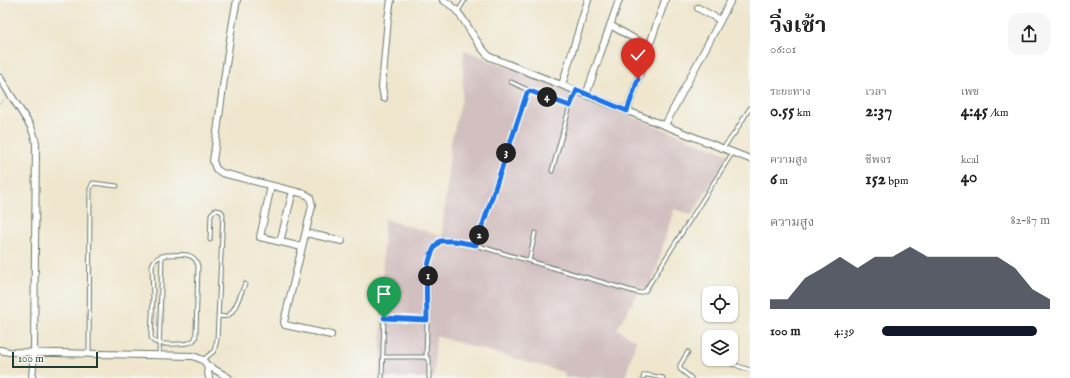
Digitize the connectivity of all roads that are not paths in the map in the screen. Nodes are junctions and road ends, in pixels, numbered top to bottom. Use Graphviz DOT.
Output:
graph roads {
  1 [pos="237,0"];
  2 [pos="391,0"];
  3 [pos="443,0"];
  4 [pos="465,0"];
  5 [pos="588,0"];
  6 [pos="619,0"];
  7 [pos="665,0"];
  8 [pos="730,1"];
  9 [pos="698,8"];
  10 [pos="458,11"];
  11 [pos="720,20"];
  12 [pos="610,25"];
  13 [pos="649,47"];
  14 [pos="0,79"];
  15 [pos="511,82"];
  16 [pos="562,84"];
  17 [pos="577,90"];
  18 [pos="530,91"];
  19 [pos="586,95"];
  20 [pos="384,98"];
  21 [pos="570,106"];
  22 [pos="750,108"];
  23 [pos="627,111"];
  24 [pos="665,125"];
  25 [pos="723,148"];
  26 [pos="733,152"];
  27 [pos="750,159"];
  28 [pos="552,171"];
  29 [pos="117,186"];
  30 [pos="271,186"];
  31 [pos="293,191"];
  32 [pos="306,233"];
  33 [pos="535,233"];
  34 [pos="210,240"];
  35 [pos="342,241"];
  36 [pos="280,242"];
  37 [pos="476,245"];
  38 [pos="302,247"];
  39 [pos="162,256"];
  40 [pos="529,261"];
  41 [pos="245,284"];
  42 [pos="218,316"];
  43 [pos="427,320"];
  44 [pos="331,335"];
  45 [pos="160,343"];
  46 [pos="0,350"];
  47 [pos="688,352"];
  48 [pos="90,354"];
  49 [pos="159,355"];
  50 [pos="34,356"];
  51 [pos="383,357"];
  52 [pos="426,358"];
  53 [pos="205,362"];
  54 [pos="738,366"];
  55 [pos="750,370"];
  56 [pos="32,378"];
  57 [pos="208,378"];
  58 [pos="229,378"];
  59 [pos="382,378"];
  60 [pos="429,378"];
  61 [pos="643,378"];
  62 [pos="662,378"];
  63 [pos="691,378"];
  1 -- 30 [label="street"];
  2 -- 20 [label="street"];
  3 -- 10 [label="street"];
  4 -- 10 [label="lane"];
  5 -- 16 [label="street"];
  6 -- 12 [label="street"];
  7 -- 13 [label="street"];
  8 -- 11 [label="street"];
  9 -- 11 [label="street"];
  10 -- 16 [label="street"];
  11 -- 24 [label="street"];
  12 -- 13 [label="street"];
  12 -- 19 [label="street"];
  13 -- 23 [label="street"];
  14 -- 50 [label="street"];
  15 -- 18 [label="lane"];
  16 -- 17 [label="street"];
  17 -- 19 [label="street"];
  17 -- 21 [label="lane"];
  18 -- 21 [label="lane"];
  18 -- 37 [label="lane"];
  19 -- 23 [label="street"];
  21 -- 28 [label="lane"];
  22 -- 25 [label="lane"];
  23 -- 24 [label="street"];
  24 -- 25 [label="street"];
  25 -- 26 [label="street"];
  26 -- 27 [label="street"];
  26 -- 40 [label="lane"];
  29 -- 48 [label="lane"];
  30 -- 31 [label="street"];
  30 -- 36 [label="street"];
  31 -- 32 [label="street"];
  31 -- 36 [label="street"];
  32 -- 35 [label="street"];
  32 -- 38 [label="street"];
  33 -- 40 [label="lane"];
  34 -- 42 [label="lane"];
  36 -- 38 [label="street"];
  37 -- 40 [label="lane"];
  37 -- 43 [label="lane"];
  38 -- 44 [label="street"];
  39 -- 45 [label="lane"];
  39 -- 45 [label="lane"];
  39 -- 45 [label="lane"];
  41 -- 42 [label="lane"];
  42 -- 53 [label="lane"];
  43 -- 51 [label="lane"];
  43 -- 52 [label="lane"];
  45 -- 49 [label="lane"];
  46 -- 50 [label="street"];
  47 -- 63 [label="lane"];
  48 -- 49 [label="street"];
  48 -- 50 [label="street"];
  49 -- 53 [label="street"];
  50 -- 56 [label="street"];
  51 -- 52 [label="lane"];
  51 -- 59 [label="lane"];
  52 -- 60 [label="lane"];
  53 -- 57 [label="street"];
  53 -- 58 [label="street"];
  54 -- 55 [label="lane"];
  61 -- 62 [label="lane"];
}
